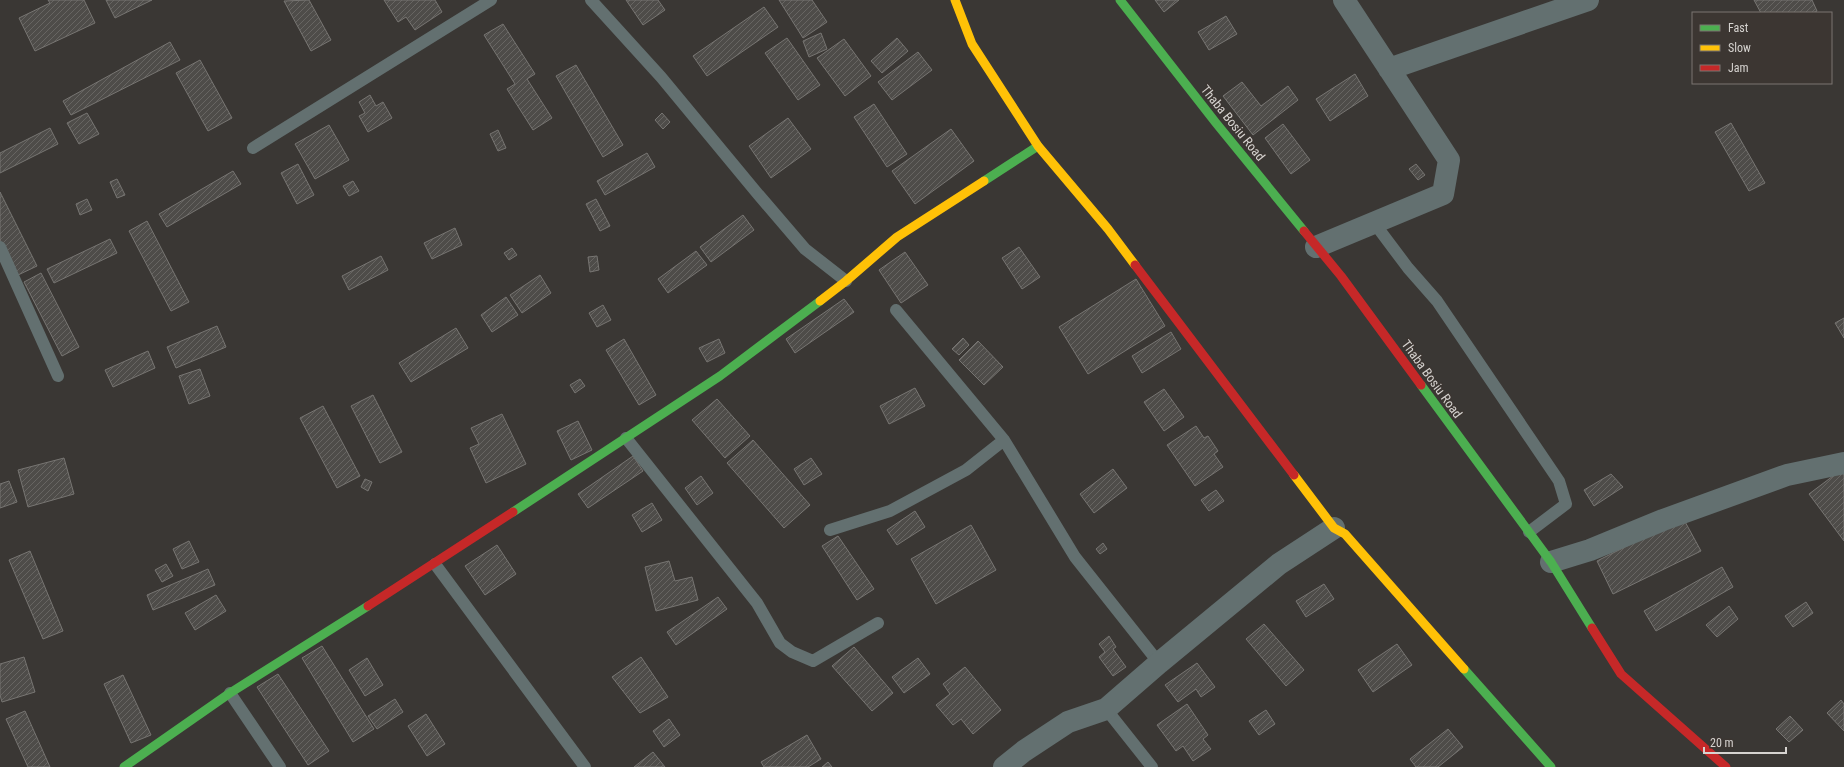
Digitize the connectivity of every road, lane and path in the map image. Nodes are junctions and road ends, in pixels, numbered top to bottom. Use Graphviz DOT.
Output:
graph roads {
  1 [pos="491,0"];
  2 [pos="591,0"];
  3 [pos="955,0"];
  4 [pos="1120,0"];
  5 [pos="1344,0"];
  6 [pos="1588,0"];
  7 [pos="1389,69"];
  8 [pos="1038,146"];
  9 [pos="253,148"];
  10 [pos="1375,224"];
  11 [pos="0,247"];
  12 [pos="1316,247"];
  13 [pos="846,282"];
  14 [pos="896,310"];
  15 [pos="58,376"];
  16 [pos="626,438"];
  17 [pos="1004,440"];
  18 [pos="1844,463"];
  19 [pos="1334,528"];
  20 [pos="830,530"];
  21 [pos="1529,532"];
  22 [pos="1551,562"];
  23 [pos="435,564"];
  24 [pos="878,623"];
  25 [pos="1159,663"];
  26 [pos="230,693"];
  27 [pos="1106,709"];
  28 [pos="124,767"];
  29 [pos="280,767"];
  30 [pos="585,767"];
  31 [pos="1004,767"];
  32 [pos="1152,767"];
  33 [pos="1551,767"];
  34 [pos="1726,767"];
  1 -- 9 [label="lane"];
  2 -- 13 [label="lane"];
  3 -- 8 [label="street"];
  4 -- 12 [label="street, Thaba Bosiu Road"];
  5 -- 7 [label="street"];
  6 -- 7 [label="street"];
  7 -- 10 [label="street"];
  8 -- 13 [label="street"];
  8 -- 19 [label="street"];
  10 -- 12 [label="street"];
  10 -- 21 [label="lane"];
  11 -- 15 [label="lane"];
  12 -- 21 [label="street, Thaba Bosiu Road"];
  13 -- 16 [label="street"];
  14 -- 17 [label="lane"];
  16 -- 23 [label="street"];
  16 -- 24 [label="lane"];
  17 -- 20 [label="lane"];
  17 -- 25 [label="lane"];
  18 -- 22 [label="street"];
  19 -- 25 [label="street"];
  19 -- 33 [label="street"];
  21 -- 22 [label="street, Thaba Bosiu Road"];
  22 -- 34 [label="street, Thaba Bosiu Road"];
  23 -- 26 [label="street"];
  23 -- 30 [label="lane"];
  25 -- 27 [label="street"];
  26 -- 28 [label="street"];
  26 -- 29 [label="lane"];
  27 -- 31 [label="street"];
  27 -- 32 [label="lane"];
}
